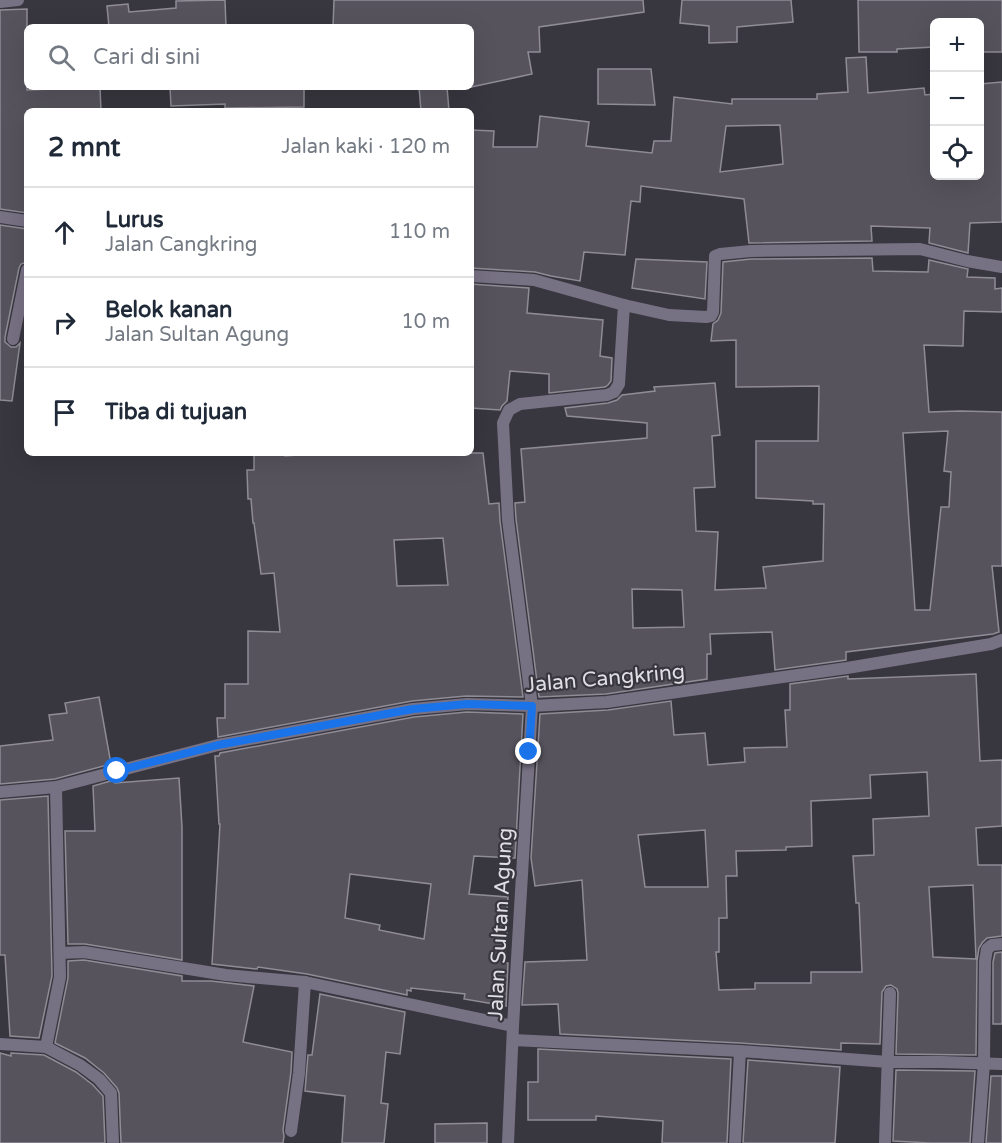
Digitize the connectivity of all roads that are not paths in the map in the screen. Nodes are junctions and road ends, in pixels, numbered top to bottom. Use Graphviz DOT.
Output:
graph roads {
  1 [pos="18,0"];
  2 [pos="0,2"];
  3 [pos="0,217"];
  4 [pos="24,221"];
  5 [pos="1002,267"];
  6 [pos="474,276"];
  7 [pos="24,285"];
  8 [pos="624,305"];
  9 [pos="13,339"];
  10 [pos="1002,640"];
  11 [pos="532,706"];
  12 [pos="56,787"];
  13 [pos="0,792"];
  14 [pos="1002,944"];
  15 [pos="60,954"];
  16 [pos="305,982"];
  17 [pos="890,993"];
  18 [pos="513,1026"];
  19 [pos="513,1040"];
  20 [pos="0,1044"];
  21 [pos="46,1047"];
  22 [pos="740,1051"];
  23 [pos="888,1062"];
  24 [pos="984,1063"];
  25 [pos="1002,1064"];
  26 [pos="291,1131"];
  27 [pos="113,1143"];
  28 [pos="508,1143"];
  29 [pos="735,1143"];
  30 [pos="885,1143"];
  31 [pos="978,1143"];
  1 -- 2 [label="street"];
  3 -- 4 [label="street"];
  5 -- 8 [label="street"];
  6 -- 8 [label="street"];
  7 -- 9 [label="street"];
  8 -- 11 [label="street, Jalan Sultan Agung"];
  10 -- 11 [label="street, Jalan Cangkring"];
  11 -- 12 [label="street, Jalan Cangkring"];
  11 -- 18 [label="street, Jalan Sultan Agung"];
  12 -- 13 [label="street, Jalan Cangkring"];
  12 -- 15 [label="street"];
  14 -- 24 [label="street"];
  15 -- 16 [label="street"];
  15 -- 21 [label="street"];
  16 -- 18 [label="street"];
  16 -- 26 [label="street"];
  17 -- 23 [label="street"];
  18 -- 19 [label="street, Jalan Sultan Agung"];
  19 -- 22 [label="street"];
  19 -- 28 [label="street, Jalan Sultan Agung"];
  20 -- 21 [label="street"];
  21 -- 27 [label="street"];
  22 -- 23 [label="street"];
  22 -- 29 [label="street"];
  23 -- 24 [label="street"];
  23 -- 30 [label="street"];
  24 -- 25 [label="street"];
  24 -- 31 [label="street"];
}
